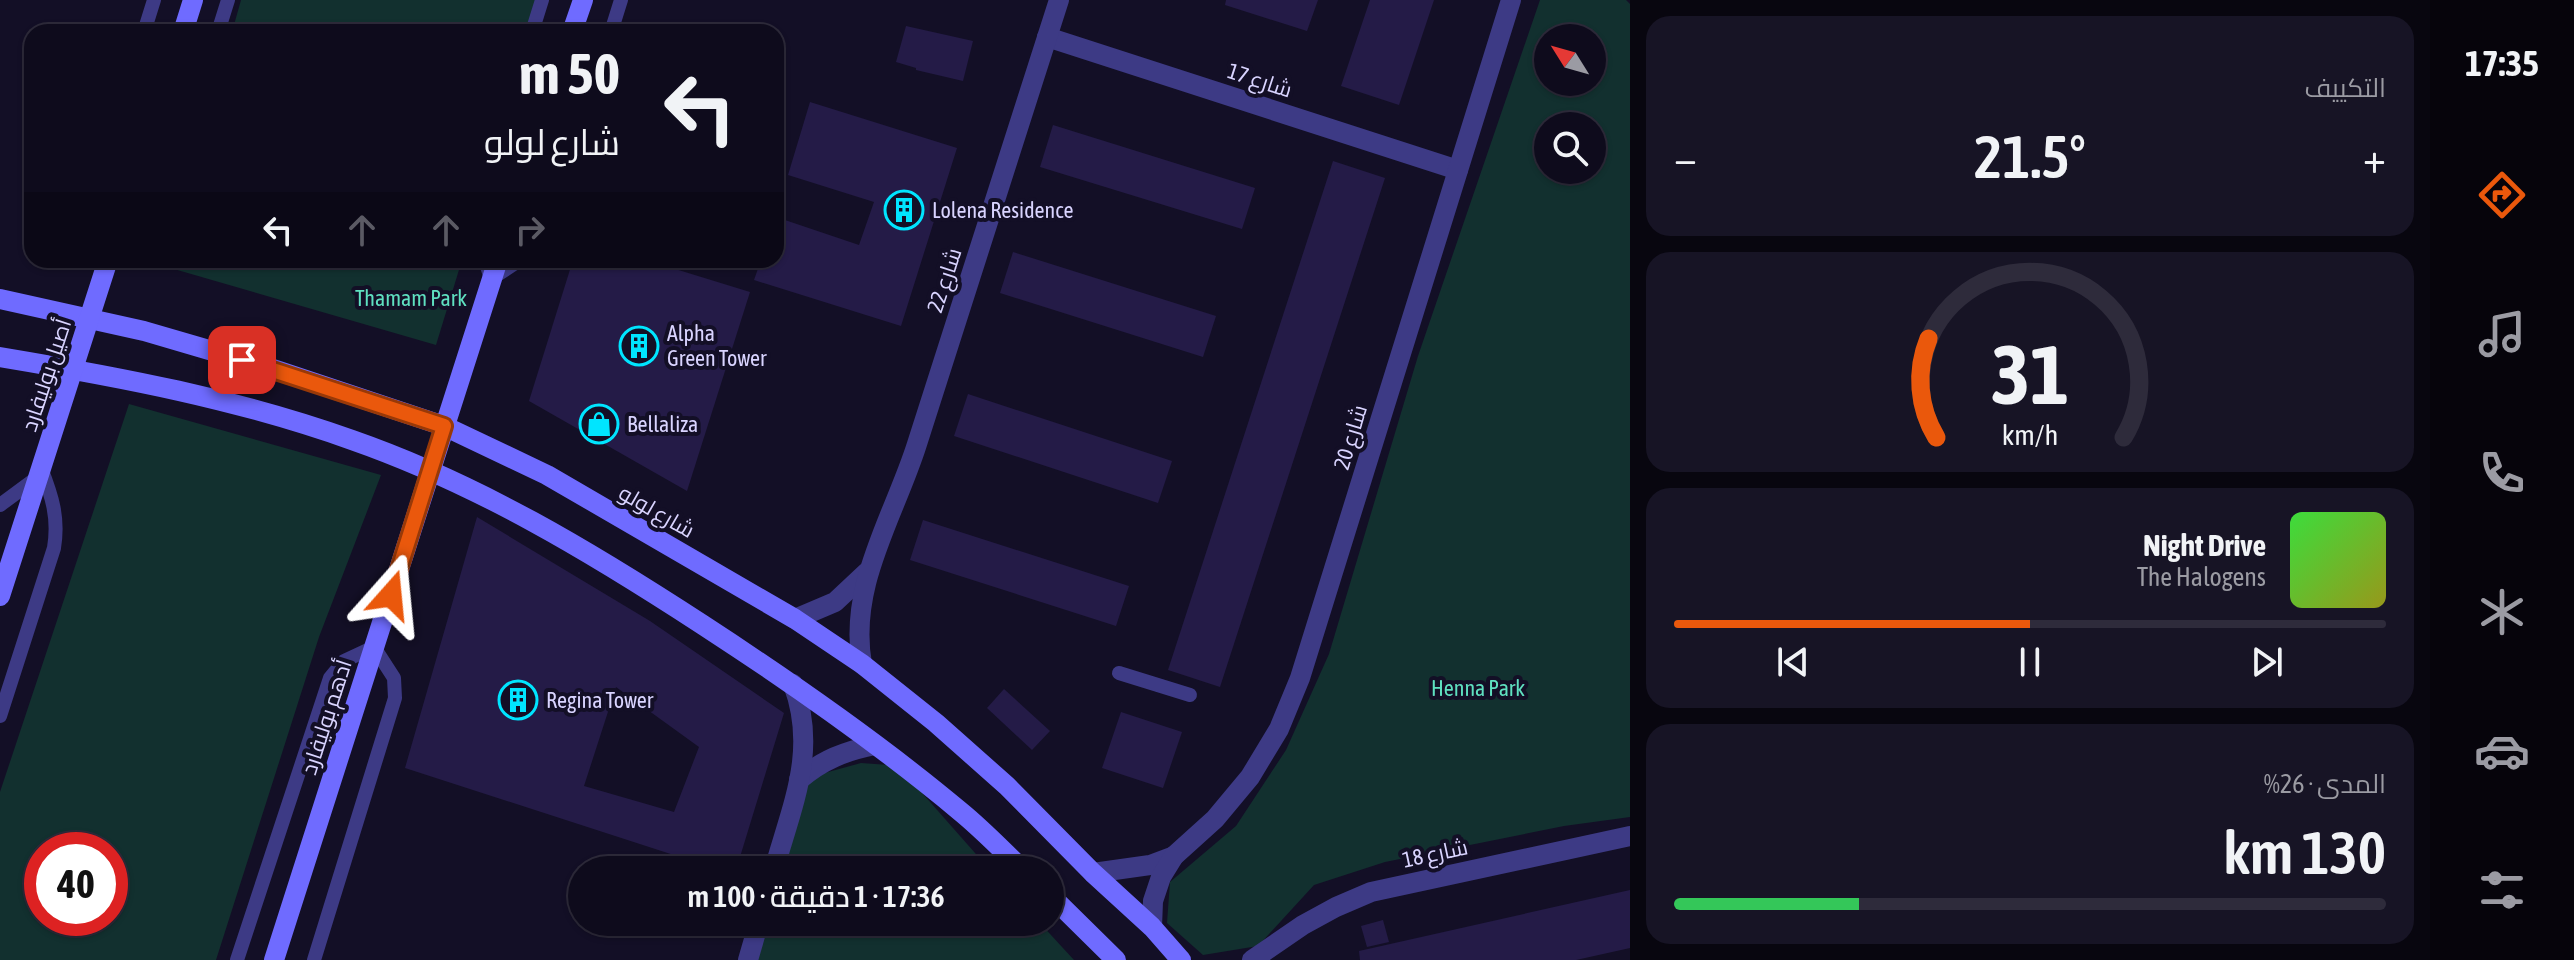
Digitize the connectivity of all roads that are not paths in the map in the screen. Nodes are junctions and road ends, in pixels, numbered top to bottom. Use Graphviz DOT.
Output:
graph roads {
  1 [pos="154,0"];
  2 [pos="193,0"];
  3 [pos="228,0"];
  4 [pos="542,0"];
  5 [pos="583,0"];
  6 [pos="621,0"];
  7 [pos="1059,0"];
  8 [pos="1511,0"];
  9 [pos="146,24"];
  10 [pos="186,24"];
  11 [pos="220,24"];
  12 [pos="534,24"];
  13 [pos="575,24"];
  14 [pos="614,24"];
  15 [pos="1047,37"];
  16 [pos="1458,170"];
  17 [pos="106,268"];
  18 [pos="490,268"];
  19 [pos="0,299"];
  20 [pos="90,320"];
  21 [pos="0,357"];
  22 [pos="75,369"];
  23 [pos="444,426"];
  24 [pos="430,470"];
  25 [pos="40,472"];
  26 [pos="0,505"];
  27 [pos="867,572"];
  28 [pos="0,596"];
  29 [pos="795,619"];
  30 [pos="374,647"];
  31 [pos="862,664"];
  32 [pos="1119,673"];
  33 [pos="793,684"];
  34 [pos="1190,695"];
  35 [pos="0,716"];
  36 [pos="875,745"];
  37 [pos="799,780"];
  38 [pos="1630,836"];
  39 [pos="778,856"];
  40 [pos="1008,856"];
  41 [pos="1174,856"];
  42 [pos="1093,873"];
  43 [pos="1064,909"];
  44 [pos="1152,927"];
  45 [pos="755,936"];
  46 [pos="1259,958"];
  47 [pos="237,960"];
  48 [pos="274,960"];
  49 [pos="314,960"];
  50 [pos="748,960"];
  51 [pos="1116,960"];
  52 [pos="1181,960"];
  1 -- 9 [label="lane"];
  2 -- 10 [label="street"];
  3 -- 11 [label="lane"];
  4 -- 12 [label="lane"];
  5 -- 13 [label="street"];
  6 -- 14 [label="lane"];
  7 -- 15 [label="street, شارع 22"];
  8 -- 16 [label="street, شارع 20"];
  15 -- 16 [label="street, شارع 17"];
  15 -- 27 [label="street, شارع 22"];
  16 -- 41 [label="street, شارع 20"];
  17 -- 20 [label="street, أصيل بوليفارد"];
  18 -- 23 [label="street, أدهم بوليفارد"];
  19 -- 20 [label="street, شارع لولو"];
  20 -- 22 [label="street, أصيل بوليفارد"];
  20 -- 23 [label="street, شارع لولو"];
  21 -- 22 [label="street"];
  22 -- 24 [label="street"];
  22 -- 25 [label="street, أصيل بوليفارد"];
  23 -- 24 [label="street, أدهم بوليفارد"];
  23 -- 29 [label="street, شارع لولو"];
  24 -- 30 [label="street, أدهم بوليفارد"];
  24 -- 33 [label="street"];
  25 -- 26 [label="lane"];
  25 -- 28 [label="street, أصيل بوليفارد"];
  25 -- 35 [label="lane"];
  27 -- 29 [label="street, شارع 22"];
  27 -- 31 [label="street, شارع 22"];
  29 -- 31 [label="street, شارع لولو"];
  30 -- 47 [label="lane"];
  30 -- 48 [label="street, أدهم بوليفارد"];
  30 -- 49 [label="lane"];
  31 -- 42 [label="street, شارع لولو"];
  32 -- 34 [label="lane"];
  33 -- 36 [label="street"];
  33 -- 37 [label="street"];
  36 -- 37 [label="street"];
  36 -- 40 [label="street"];
  37 -- 39 [label="street"];
  38 -- 46 [label="street, شارع 18"];
  41 -- 42 [label="street, شارع 20"];
  41 -- 44 [label="street, شارع 20"];
  42 -- 44 [label="street, شارع لولو"];
  43 -- 51 [label="street"];
  44 -- 52 [label="street, شارع لولو"];
  45 -- 50 [label="street"];
}
